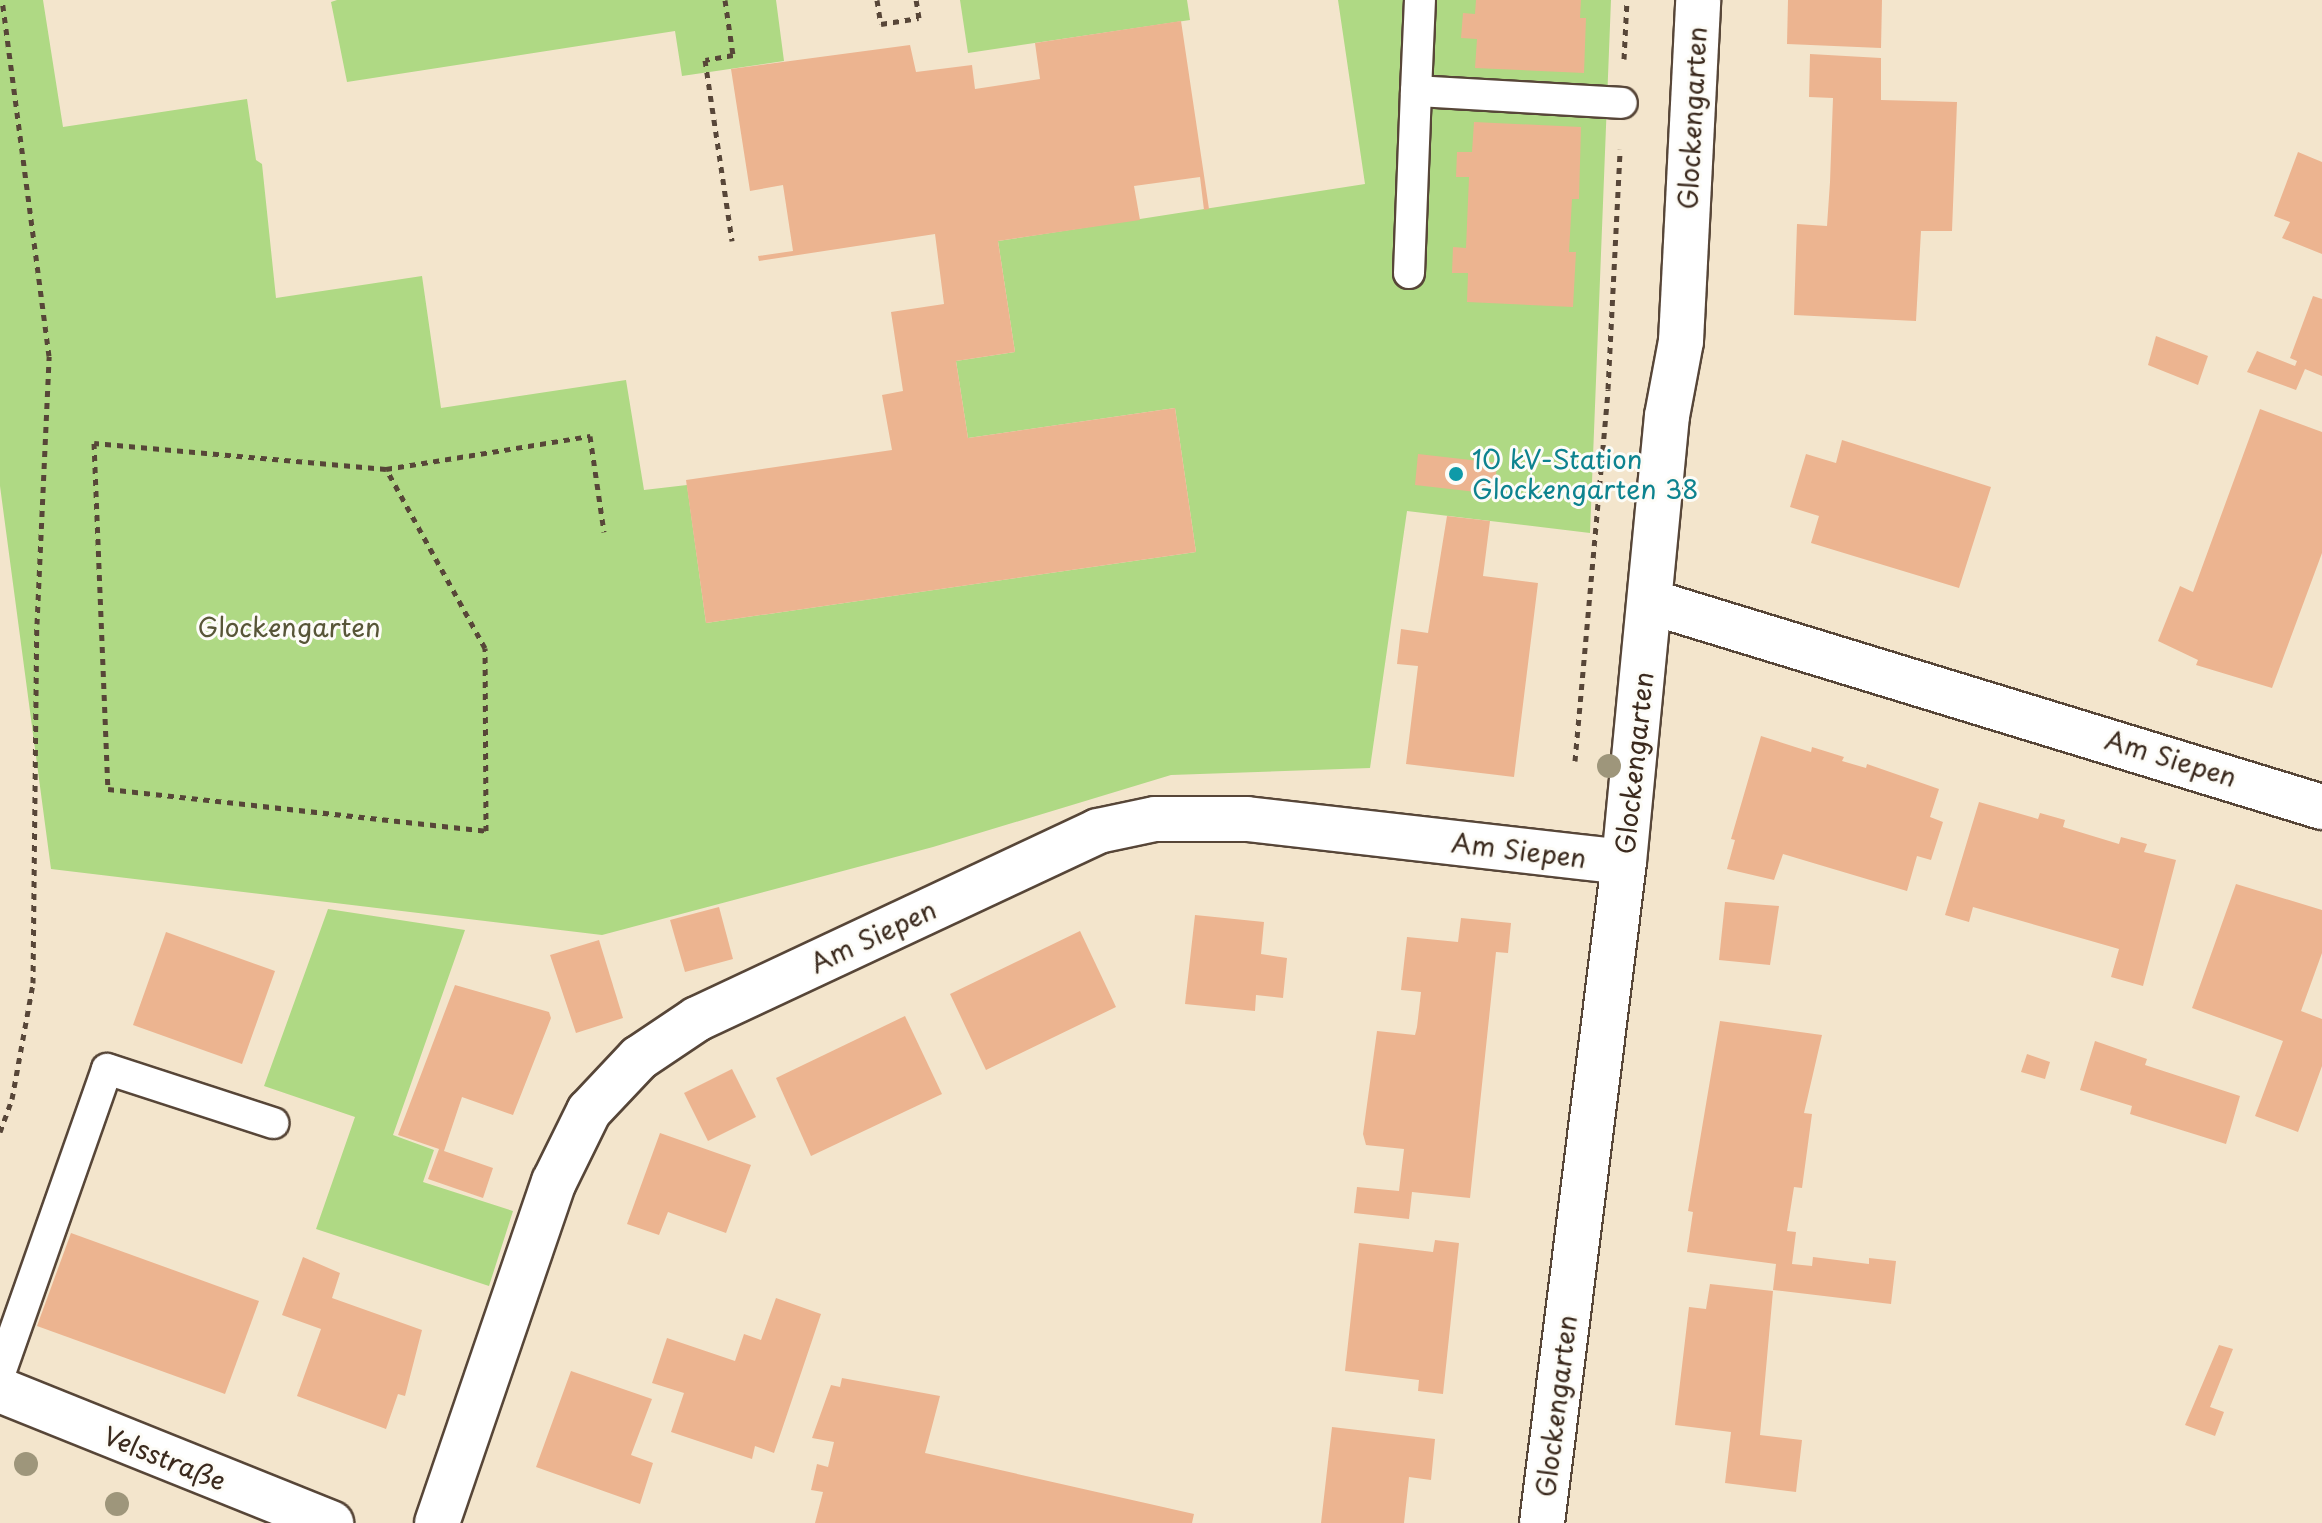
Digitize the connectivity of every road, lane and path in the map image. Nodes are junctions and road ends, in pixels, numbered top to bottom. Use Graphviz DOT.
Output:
graph roads {
  1 [pos="2,0"];
  2 [pos="725,0"];
  3 [pos="877,0"];
  4 [pos="916,0"];
  5 [pos="1420,0"];
  6 [pos="1627,0"];
  7 [pos="1698,0"];
  8 [pos="1416,91"];
  9 [pos="1622,103"];
  10 [pos="732,241"];
  11 [pos="1409,273"];
  12 [pos="386,469"];
  13 [pos="604,532"];
  14 [pos="1651,602"];
  15 [pos="2322,807"];
  16 [pos="1567,855"];
  17 [pos="1624,862"];
  18 [pos="273,1123"];
  19 [pos="0,1132"];
  20 [pos="0,1373"];
  21 [pos="0,1390"];
  22 [pos="331,1523"];
  23 [pos="437,1523"];
  24 [pos="1542,1523"];
  1 -- 19 [label="path"];
  2 -- 10 [label="path"];
  3 -- 4 [label="path"];
  5 -- 8 [label="lane"];
  6 -- 9 [label="path"];
  7 -- 14 [label="street, Glockengarten"];
  8 -- 9 [label="lane"];
  8 -- 11 [label="lane"];
  9 -- 16 [label="path"];
  12 -- 12 [label="path"];
  12 -- 13 [label="path"];
  14 -- 15 [label="street, Am Siepen"];
  14 -- 17 [label="street, Glockengarten"];
  16 -- 17 [label="street, Am Siepen"];
  16 -- 23 [label="street, Am Siepen"];
  17 -- 24 [label="street, Glockengarten"];
  18 -- 20 [label="lane"];
  21 -- 22 [label="street, Velsstraße"];
}
